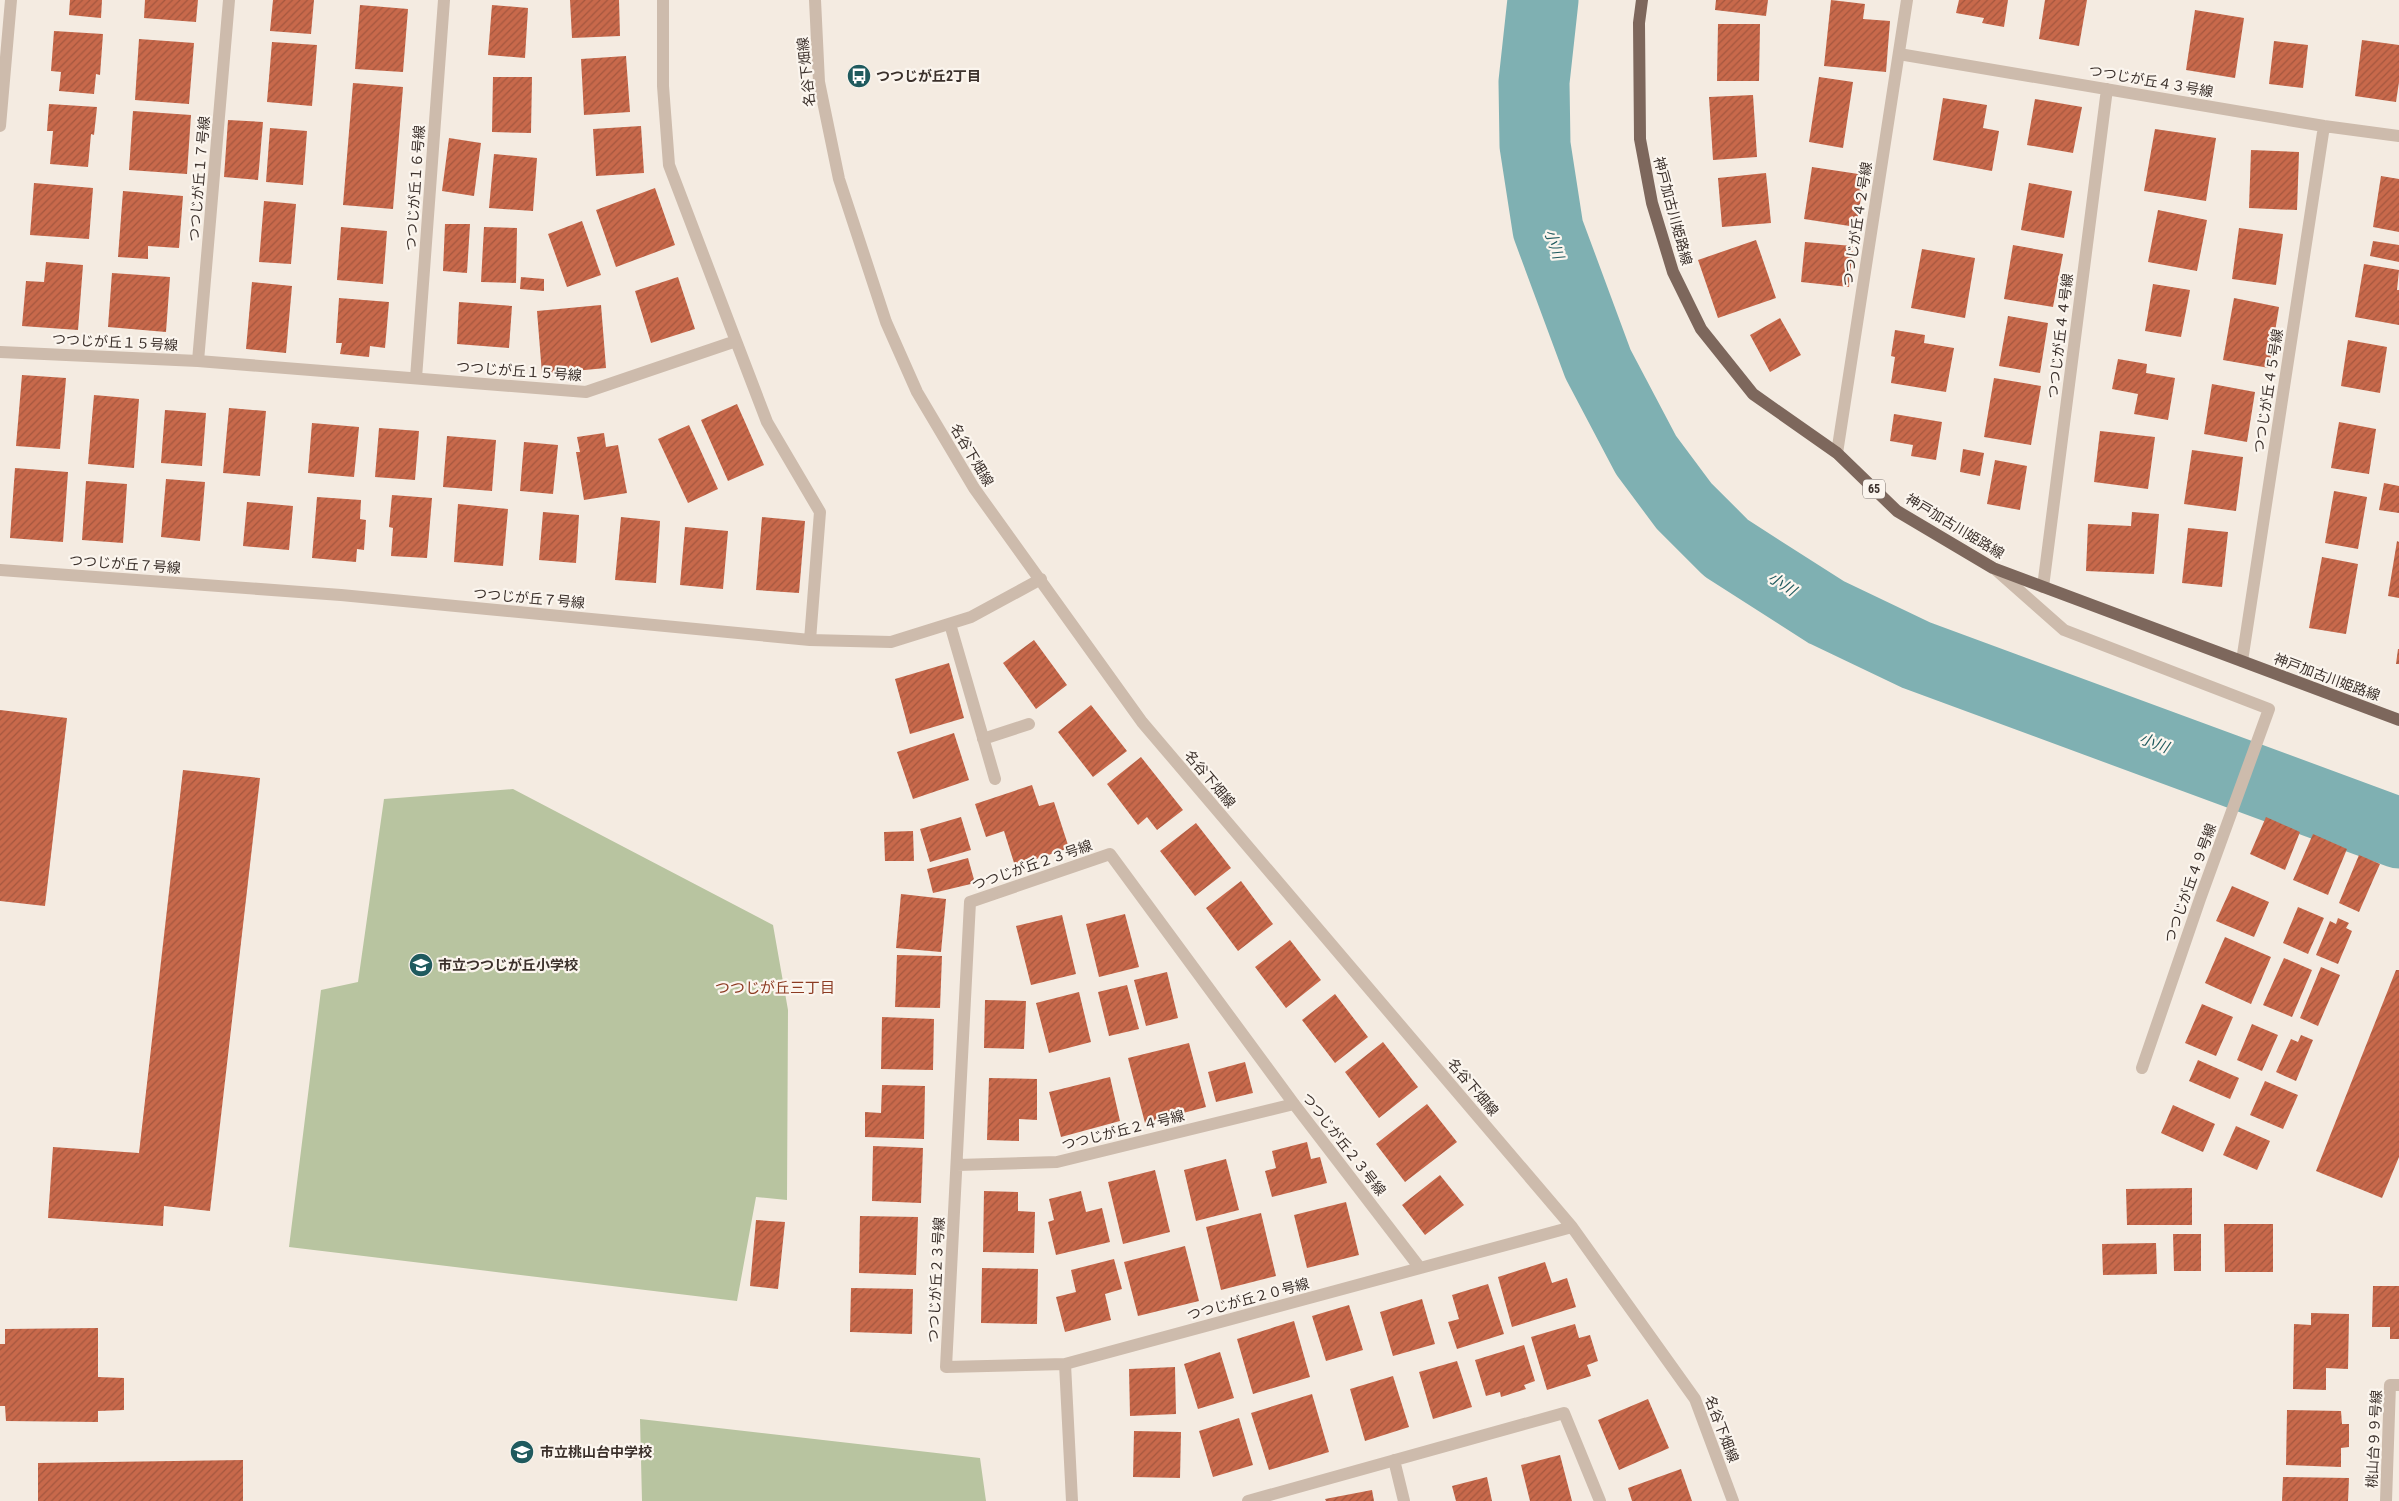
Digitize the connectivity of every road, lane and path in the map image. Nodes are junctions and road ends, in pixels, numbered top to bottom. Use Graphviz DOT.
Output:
graph roads {
  1 [pos="11,0"];
  2 [pos="229,0"];
  3 [pos="444,0"];
  4 [pos="663,0"];
  5 [pos="816,0"];
  6 [pos="1642,0"];
  7 [pos="1907,0"];
  8 [pos="1899,54"];
  9 [pos="2106,89"];
  10 [pos="0,126"];
  11 [pos="2324,126"];
  12 [pos="2399,136"];
  13 [pos="736,341"];
  14 [pos="0,352"];
  15 [pos="198,361"];
  16 [pos="416,378"];
  17 [pos="1837,453"];
  18 [pos="1993,568"];
  19 [pos="0,570"];
  20 [pos="1041,579"];
  21 [pos="2044,587"];
  22 [pos="950,624"];
  23 [pos="810,640"];
  24 [pos="2242,662"];
  25 [pos="2399,720"];
  26 [pos="1029,724"];
  27 [pos="983,739"];
  28 [pos="995,779"];
  29 [pos="2142,1068"];
  30 [pos="1294,1104"];
  31 [pos="957,1165"];
  32 [pos="1572,1227"];
  33 [pos="1420,1268"];
  34 [pos="1065,1364"];
  35 [pos="2399,1385"];
  36 [pos="1394,1460"];
  37 [pos="1072,1501"];
  38 [pos="1248,1501"];
  39 [pos="1404,1501"];
  40 [pos="1600,1501"];
  41 [pos="1733,1501"];
  42 [pos="2386,1501"];
  1 -- 10 [label="street"];
  2 -- 15 [label="street, つつじが丘１７号線"];
  3 -- 16 [label="street, つつじが丘１６号線"];
  4 -- 13 [label="street"];
  5 -- 20 [label="street, 名谷下畑線"];
  6 -- 17 [label="main road, 神戸加古川姫路線 / 65"];
  7 -- 8 [label="street, つつじが丘４２号線"];
  8 -- 9 [label="street, つつじが丘４３号線"];
  8 -- 17 [label="street, つつじが丘４２号線"];
  9 -- 11 [label="street, つつじが丘４３号線"];
  9 -- 21 [label="street, つつじが丘４４号線"];
  11 -- 12 [label="street, つつじが丘４３号線"];
  11 -- 24 [label="street, つつじが丘４５号線"];
  13 -- 16 [label="street, つつじが丘１５号線"];
  13 -- 23 [label="street"];
  14 -- 15 [label="street, つつじが丘１５号線"];
  15 -- 16 [label="street, つつじが丘１５号線"];
  17 -- 18 [label="main road, 神戸加古川姫路線 / 65"];
  18 -- 21 [label="main road, 神戸加古川姫路線 / 65"];
  18 -- 29 [label="street, つつじが丘４９号線"];
  19 -- 23 [label="street, つつじが丘７号線"];
  20 -- 22 [label="street, つつじが丘７号線"];
  20 -- 32 [label="street, 名谷下畑線"];
  21 -- 24 [label="main road, 神戸加古川姫路線 / 65"];
  22 -- 23 [label="street, つつじが丘７号線"];
  22 -- 27 [label="street"];
  24 -- 25 [label="main road, 神戸加古川姫路線 / 65"];
  26 -- 27 [label="street"];
  27 -- 28 [label="street"];
  30 -- 31 [label="street, つつじが丘２４号線"];
  30 -- 31 [label="street, つつじが丘２３号線"];
  30 -- 33 [label="street, つつじが丘２３号線"];
  31 -- 34 [label="street, つつじが丘２３号線"];
  32 -- 33 [label="street, つつじが丘２０号線"];
  32 -- 41 [label="street, 名谷下畑線"];
  33 -- 34 [label="street, つつじが丘２０号線"];
  34 -- 37 [label="street"];
  35 -- 42 [label="street, 桃山台９９号線"];
  36 -- 38 [label="street"];
  36 -- 39 [label="street"];
  36 -- 40 [label="street"];
}
